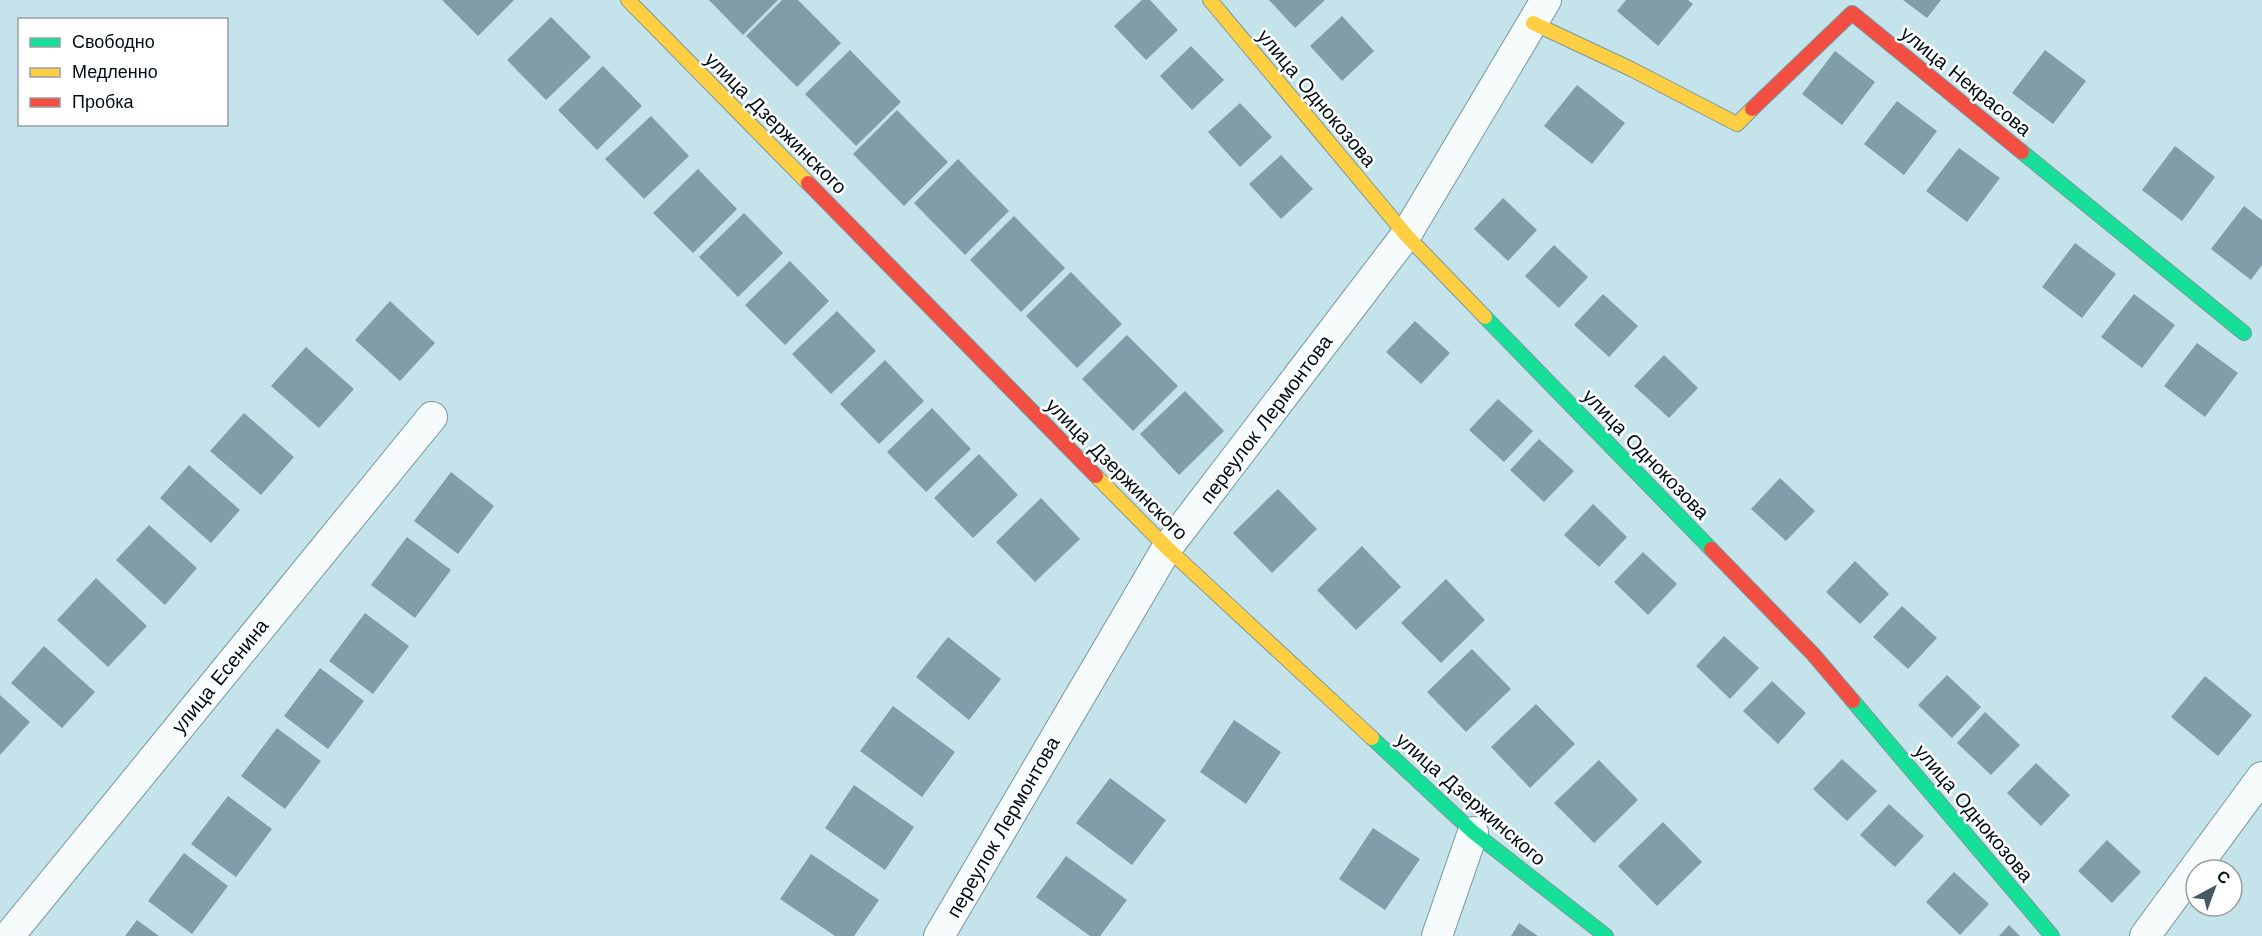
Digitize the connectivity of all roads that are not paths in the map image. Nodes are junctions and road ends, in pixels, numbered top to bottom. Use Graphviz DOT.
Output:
graph roads {
  1 [pos="628,0"];
  2 [pos="1210,0"];
  3 [pos="1540,11"];
  4 [pos="1406,235"];
  5 [pos="2244,333"];
  6 [pos="432,417"];
  7 [pos="1167,548"];
  8 [pos="2262,777"];
  9 [pos="1473,832"];
  10 [pos="9,936"];
  11 [pos="939,936"];
  12 [pos="1437,936"];
  13 [pos="1606,936"];
  14 [pos="2052,936"];
  15 [pos="2145,936"];
  1 -- 7 [label="street, улица Дзержинского"];
  2 -- 4 [label="street, улица Однокозова"];
  3 -- 4 [label="street, переулок Лермонтова"];
  3 -- 5 [label="street, улица Некрасова"];
  4 -- 7 [label="street, переулок Лермонтова"];
  4 -- 14 [label="street, улица Однокозова"];
  6 -- 10 [label="street, улица Есенина"];
  7 -- 9 [label="street, улица Дзержинского"];
  7 -- 11 [label="street, переулок Лермонтова"];
  8 -- 15 [label="street"];
  9 -- 12 [label="street"];
  9 -- 13 [label="street, улица Дзержинского"];
}
